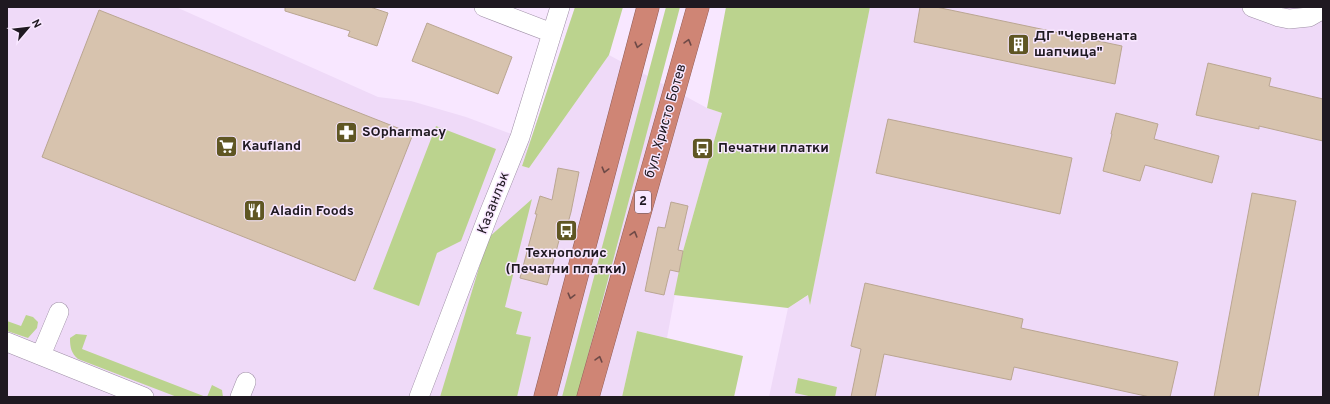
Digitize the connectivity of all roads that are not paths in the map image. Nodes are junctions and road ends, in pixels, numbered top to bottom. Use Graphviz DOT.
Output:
graph roads {
  1 [pos="484,7"];
  2 [pos="560,7"];
  3 [pos="648,7"];
  4 [pos="698,7"];
  5 [pos="1252,7"];
  6 [pos="1323,9"];
  7 [pos="552,33"];
  8 [pos="59,312"];
  9 [pos="7,342"];
  10 [pos="41,355"];
  11 [pos="144,397"];
  12 [pos="419,397"];
  13 [pos="544,397"];
  14 [pos="588,397"];
  1 -- 7 [label="street"];
  2 -- 7 [label="street, Казанлък"];
  3 -- 13 [label="highway, one-way"];
  14 -- 4 [label="highway, бул. Христо Ботев / 2, one-way"];
  5 -- 6 [label="street"];
  7 -- 12 [label="street, Казанлък"];
  8 -- 10 [label="street"];
  9 -- 10 [label="street"];
  10 -- 11 [label="street"];
}
